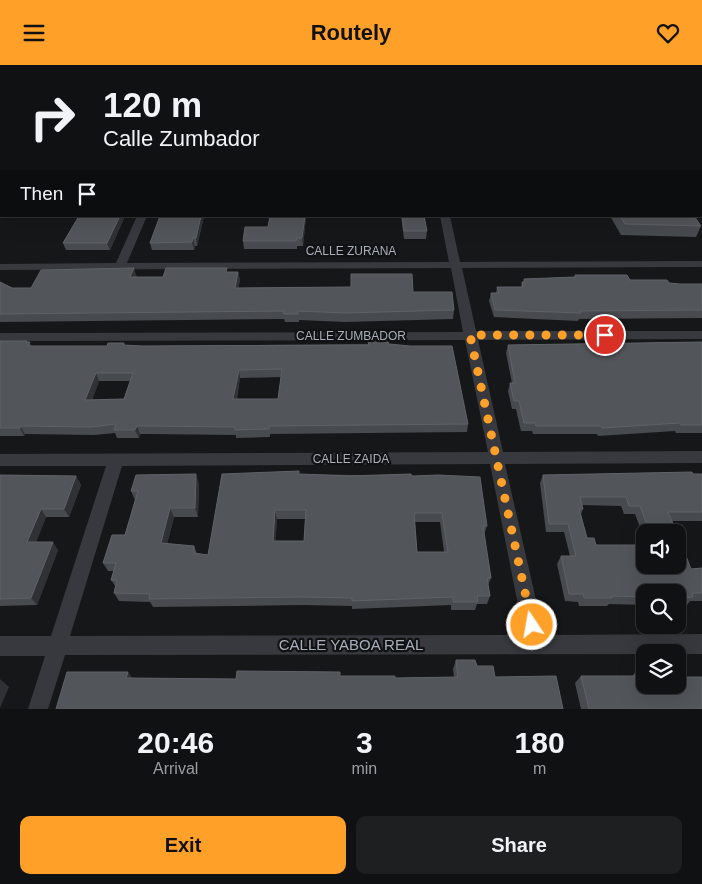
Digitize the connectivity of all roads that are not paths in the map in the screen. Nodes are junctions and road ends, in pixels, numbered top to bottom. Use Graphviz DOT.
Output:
graph roads {
  1 [pos="142,217"];
  2 [pos="445,217"];
  3 [pos="455,264"];
  4 [pos="702,264"];
  5 [pos="120,266"];
  6 [pos="0,267"];
  7 [pos="470,335"];
  8 [pos="702,335"];
  9 [pos="0,337"];
  10 [pos="702,457"];
  11 [pos="496,458"];
  12 [pos="0,460"];
  13 [pos="116,460"];
  14 [pos="536,644"];
  15 [pos="702,644"];
  16 [pos="59,645"];
  17 [pos="0,646"];
  18 [pos="38,709"];
  1 -- 5 [label="street"];
  2 -- 3 [label="street"];
  3 -- 4 [label="street, CALLE ZURANA"];
  3 -- 5 [label="street, CALLE ZURANA"];
  3 -- 7 [label="street"];
  5 -- 6 [label="street, CALLE ZURANA"];
  7 -- 8 [label="street, CALLE ZUMBADOR"];
  7 -- 9 [label="street, CALLE ZUMBADOR"];
  7 -- 11 [label="street"];
  10 -- 11 [label="street, CALLE ZAIDA"];
  11 -- 13 [label="street, CALLE ZAIDA"];
  11 -- 14 [label="street"];
  12 -- 13 [label="street, CALLE ZAIDA"];
  13 -- 16 [label="street"];
  14 -- 15 [label="street, CALLE YABOA REAL"];
  14 -- 16 [label="street, CALLE YABOA REAL"];
  16 -- 17 [label="street, CALLE YABOA REAL"];
  16 -- 18 [label="street"];
}
